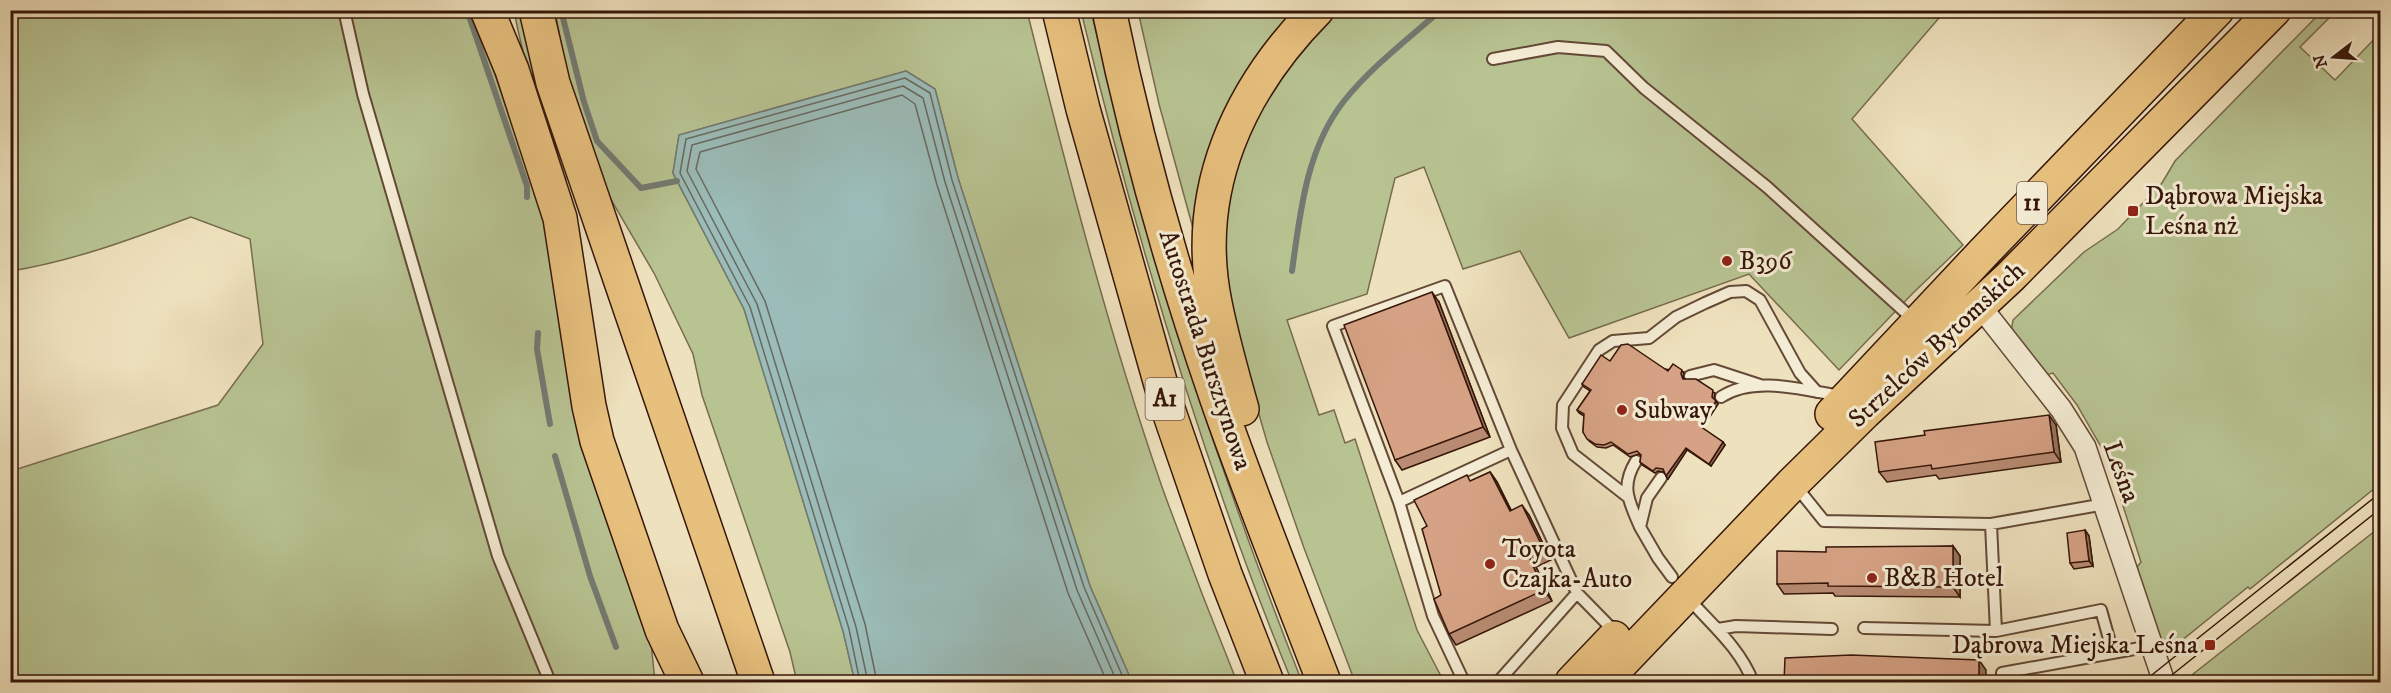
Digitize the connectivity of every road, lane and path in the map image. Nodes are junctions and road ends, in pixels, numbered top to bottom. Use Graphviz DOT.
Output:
graph roads {
  1 [pos="344,10"];
  2 [pos="487,10"];
  3 [pos="501,10"];
  4 [pos="536,10"];
  5 [pos="1046,10"];
  6 [pos="1059,10"];
  7 [pos="1109,10"];
  8 [pos="1317,10"];
  9 [pos="2217,10"];
  10 [pos="2274,10"];
  11 [pos="1493,59"];
  12 [pos="512,70"];
  13 [pos="1083,109"];
  14 [pos="1980,306"];
  15 [pos="1918,324"];
  16 [pos="1690,376"];
  17 [pos="1760,385"];
  18 [pos="1817,392"];
  19 [pos="1721,397"];
  20 [pos="1849,397"];
  21 [pos="1511,450"];
  22 [pos="1636,461"];
  23 [pos="1661,478"];
  24 [pos="1793,483"];
  25 [pos="1628,497"];
  26 [pos="1399,502"];
  27 [pos="2105,504"];
  28 [pos="1257,505"];
  29 [pos="1991,524"];
  30 [pos="1640,526"];
  31 [pos="1678,586"];
  32 [pos="1577,593"];
  33 [pos="1864,628"];
  34 [pos="1718,629"];
  35 [pos="1832,629"];
  36 [pos="1995,631"];
  37 [pos="1617,634"];
  38 [pos="2151,646"];
  39 [pos="2114,653"];
  40 [pos="677,669"];
  41 [pos="2002,673"];
  42 [pos="550,682"];
  43 [pos="758,682"];
  44 [pos="1267,682"];
  45 [pos="1324,682"];
  46 [pos="1464,682"];
  47 [pos="1498,682"];
  48 [pos="1572,682"];
  49 [pos="1603,682"];
  50 [pos="1753,682"];
  51 [pos="2164,682"];
  1 -- 42 [label="lane"];
  2 -- 12 [label="main road"];
  3 -- 12 [label="main road"];
  4 -- 43 [label="main road"];
  5 -- 13 [label="main road"];
  6 -- 13 [label="main road, Autostrada Bursztynowa / A1"];
  7 -- 28 [label="main road, Autostrada Bursztynowa / A1"];
  8 -- 28 [label="main road"];
  9 -- 15 [label="main road, Strzelców Bytomskich / 11"];
  10 -- 14 [label="main road, Strzelców Bytomskich / 11"];
  11 -- 15 [label="lane"];
  12 -- 40 [label="main road"];
  13 -- 44 [label="main road, Autostrada Bursztynowa / A1"];
  14 -- 24 [label="main road, Strzelców Bytomskich / 11"];
  14 -- 27 [label="street, Leśna"];
  15 -- 20 [label="main road, Strzelców Bytomskich / 11"];
  16 -- 17 [label="lane"];
  17 -- 18 [label="lane"];
  17 -- 19 [label="lane"];
  18 -- 20 [label="lane"];
  18 -- 25 [label="lane"];
  20 -- 31 [label="main road, Strzelców Bytomskich / 11"];
  21 -- 26 [label="lane"];
  21 -- 26 [label="lane"];
  21 -- 32 [label="lane"];
  22 -- 25 [label="lane"];
  23 -- 30 [label="lane"];
  24 -- 29 [label="lane"];
  24 -- 31 [label="main road, Strzelców Bytomskich / 11"];
  25 -- 30 [label="lane"];
  26 -- 46 [label="lane"];
  27 -- 29 [label="lane"];
  27 -- 38 [label="street, Leśna"];
  28 -- 45 [label="main road, Autostrada Bursztynowa / A1"];
  29 -- 36 [label="lane"];
  30 -- 31 [label="lane"];
  31 -- 34 [label="lane"];
  31 -- 37 [label="main road, Strzelców Bytomskich / 11"];
  31 -- 49 [label="main road, Strzelców Bytomskich / 11"];
  32 -- 37 [label="lane"];
  32 -- 47 [label="lane"];
  33 -- 36 [label="lane"];
  34 -- 35 [label="lane"];
  34 -- 50 [label="lane"];
  36 -- 39 [label="lane"];
  37 -- 48 [label="main road, Strzelców Bytomskich / 11"];
  38 -- 39 [label="lane"];
  38 -- 51 [label="street, Leśna"];
  39 -- 41 [label="lane"];
}
